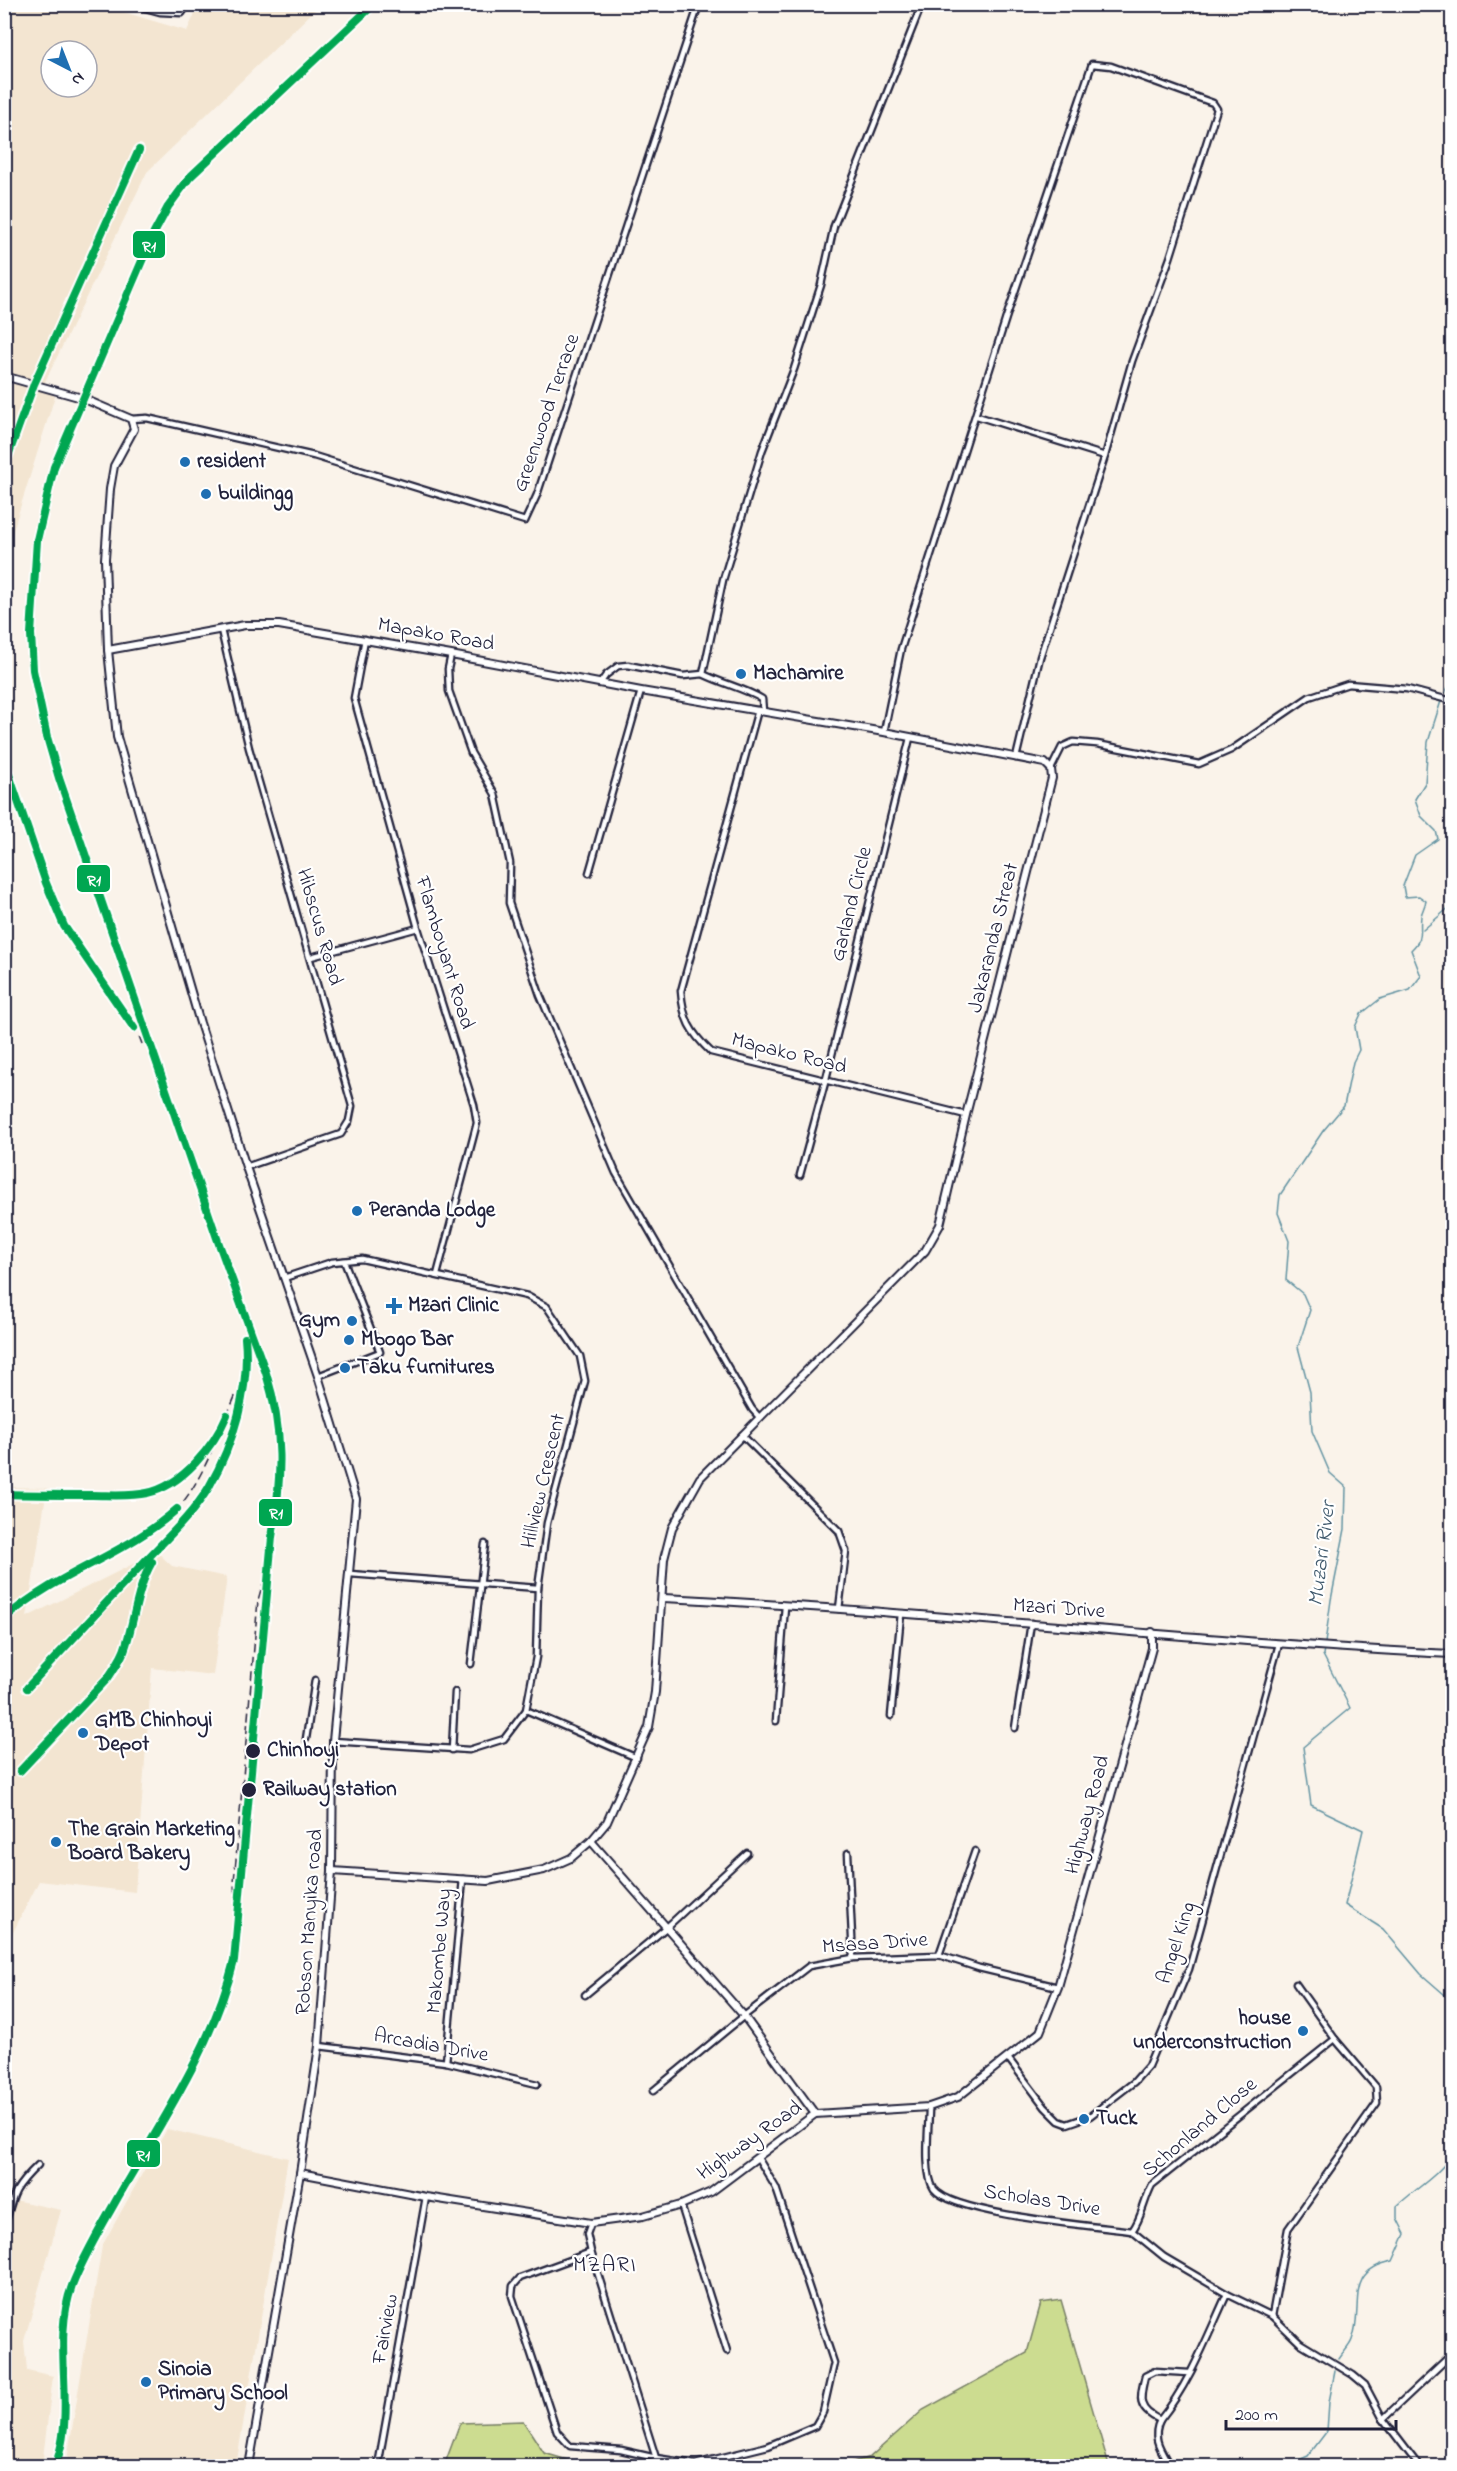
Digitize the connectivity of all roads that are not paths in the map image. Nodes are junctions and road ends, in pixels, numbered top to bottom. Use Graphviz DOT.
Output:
graph roads {
  1 [pos="131,4"];
  2 [pos="188,4"];
  3 [pos="699,4"];
  4 [pos="922,4"];
  5 [pos="4,376"];
  6 [pos="977,416"];
  7 [pos="131,419"];
  8 [pos="1105,456"];
  9 [pos="221,630"];
  10 [pos="365,639"];
  11 [pos="108,650"];
  12 [pos="451,655"];
  13 [pos="703,674"];
  14 [pos="601,682"];
  15 [pos="641,691"];
  16 [pos="1452,701"];
  17 [pos="760,710"];
  18 [pos="884,732"];
  19 [pos="910,738"];
  20 [pos="1016,758"];
  21 [pos="1051,769"];
  22 [pos="589,873"];
  23 [pos="418,928"];
  24 [pos="311,957"];
  25 [pos="826,1079"];
  26 [pos="966,1115"];
  27 [pos="246,1167"];
  28 [pos="800,1175"];
  29 [pos="344,1261"];
  30 [pos="437,1275"];
  31 [pos="284,1278"];
  32 [pos="318,1376"];
  33 [pos="759,1417"];
  34 [pos="741,1434"];
  35 [pos="485,1544"];
  36 [pos="350,1574"];
  37 [pos="4,1577"];
  38 [pos="481,1584"];
  39 [pos="538,1588"];
  40 [pos="663,1598"];
  41 [pos="785,1606"];
  42 [pos="839,1609"];
  43 [pos="901,1614"];
  44 [pos="1031,1623"];
  45 [pos="1152,1632"];
  46 [pos="4,1634"];
  47 [pos="1279,1644"];
  48 [pos="1452,1654"];
  49 [pos="471,1664"];
  50 [pos="315,1680"];
  51 [pos="455,1692"];
  52 [pos="526,1710"];
  53 [pos="891,1716"];
  54 [pos="776,1722"];
  55 [pos="1015,1728"];
  56 [pos="306,1738"];
  57 [pos="333,1741"];
  58 [pos="452,1749"];
  59 [pos="636,1758"];
  60 [pos="591,1840"];
  61 [pos="975,1851"];
  62 [pos="747,1853"];
  63 [pos="848,1853"];
  64 [pos="332,1870"];
  65 [pos="463,1879"];
  66 [pos="667,1927"];
  67 [pos="939,1955"];
  68 [pos="853,1958"];
  69 [pos="1296,1984"];
  70 [pos="1058,1988"];
  71 [pos="585,1995"];
  72 [pos="744,2016"];
  73 [pos="1335,2039"];
  74 [pos="319,2046"];
  75 [pos="1008,2058"];
  76 [pos="446,2062"];
  77 [pos="537,2084"];
  78 [pos="653,2091"];
  79 [pos="929,2107"];
  80 [pos="815,2114"];
  81 [pos="758,2158"];
  82 [pos="38,2165"];
  83 [pos="300,2173"];
  84 [pos="426,2197"];
  85 [pos="681,2205"];
  86 [pos="591,2223"];
  87 [pos="4,2229"];
  88 [pos="1132,2231"];
  89 [pos="591,2252"];
  90 [pos="1227,2294"];
  91 [pos="1272,2316"];
  92 [pos="727,2350"];
  93 [pos="1452,2354"];
  94 [pos="1190,2373"];
  95 [pos="1383,2419"];
  96 [pos="1160,2420"];
  97 [pos="656,2458"];
  98 [pos="249,2466"];
  99 [pos="378,2466"];
  100 [pos="1170,2466"];
  101 [pos="1419,2466"];
  1 -- 2 [label="street"];
  3 -- 7 [label="street, Greenwood Terrace"];
  4 -- 13 [label="street"];
  5 -- 7 [label="street, Greenwood Terrace"];
  6 -- 8 [label="street"];
  6 -- 8 [label="street"];
  6 -- 18 [label="street"];
  7 -- 11 [label="street, Robson Manyika road"];
  8 -- 20 [label="street"];
  9 -- 10 [label="street, Mapako Road"];
  9 -- 11 [label="street, Mapako Road"];
  9 -- 24 [label="street, Hibscus Road"];
  10 -- 12 [label="street, Mapako Road"];
  10 -- 23 [label="street, Flamboyant Road"];
  11 -- 27 [label="street, Robson Manyika road"];
  12 -- 14 [label="street, Mapako Road"];
  12 -- 33 [label="street"];
  13 -- 14 [label="street"];
  13 -- 17 [label="street"];
  14 -- 15 [label="street, Mapako Road"];
  15 -- 17 [label="street, Mapako Road"];
  15 -- 22 [label="street"];
  16 -- 21 [label="street"];
  17 -- 18 [label="street, Mapako Road"];
  17 -- 25 [label="street, Mapako Road"];
  18 -- 19 [label="street, Mapako Road"];
  19 -- 20 [label="street, Mapako Road"];
  19 -- 25 [label="street, Garland Circle"];
  20 -- 21 [label="street, Mapako Road"];
  21 -- 26 [label="street, Jakaranda Streat"];
  23 -- 24 [label="street"];
  23 -- 30 [label="street, Flamboyant Road"];
  24 -- 27 [label="street, Hibscus Road"];
  25 -- 26 [label="street, Mapako Road"];
  25 -- 28 [label="street, Garland Circle"];
  26 -- 33 [label="street, Jakaranda Streat"];
  27 -- 31 [label="street, Robson Manyika road"];
  29 -- 30 [label="street, Hillview Crescent"];
  29 -- 31 [label="street, Hillview Crescent"];
  29 -- 32 [label="street"];
  30 -- 39 [label="street, Hillview Crescent"];
  31 -- 32 [label="street, Robson Manyika road"];
  32 -- 36 [label="street, Robson Manyika road"];
  33 -- 34 [label="street, Jakaranda Streat"];
  34 -- 40 [label="street, Jakaranda Streat"];
  34 -- 42 [label="street"];
  35 -- 38 [label="street"];
  36 -- 38 [label="street"];
  36 -- 57 [label="street, Robson Manyika road"];
  37 -- 46 [label="street"];
  38 -- 39 [label="street"];
  38 -- 49 [label="street"];
  39 -- 52 [label="street, Hillview Crescent"];
  40 -- 41 [label="street, Mzari Drive"];
  40 -- 59 [label="street"];
  41 -- 42 [label="street, Mzari Drive"];
  41 -- 54 [label="street"];
  42 -- 43 [label="street, Mzari Drive"];
  43 -- 44 [label="street, Mzari Drive"];
  43 -- 53 [label="street"];
  44 -- 45 [label="street, Mzari Drive"];
  44 -- 55 [label="street"];
  45 -- 47 [label="street, Mzari Drive"];
  45 -- 70 [label="street, Highway Road"];
  47 -- 48 [label="street, Mzari Drive"];
  47 -- 75 [label="street, Angel King"];
  50 -- 56 [label="street"];
  51 -- 58 [label="street"];
  52 -- 58 [label="street, Hillview Crescent"];
  52 -- 59 [label="street"];
  57 -- 58 [label="street, Hillview Crescent"];
  57 -- 64 [label="street, Robson Manyika road"];
  59 -- 60 [label="street"];
  60 -- 65 [label="street"];
  60 -- 66 [label="street"];
  61 -- 67 [label="street"];
  62 -- 66 [label="street"];
  63 -- 68 [label="street"];
  64 -- 65 [label="street"];
  64 -- 74 [label="street, Robson Manyika road"];
  65 -- 76 [label="street, Makombe Way"];
  66 -- 71 [label="street"];
  66 -- 72 [label="street"];
  67 -- 68 [label="street, Msasa Drive"];
  67 -- 70 [label="street, Msasa Drive"];
  68 -- 72 [label="street, Msasa Drive"];
  69 -- 73 [label="street"];
  70 -- 75 [label="street, Highway Road"];
  72 -- 78 [label="street, Msasa Drive"];
  72 -- 80 [label="street"];
  73 -- 88 [label="street, Schonland Close"];
  73 -- 91 [label="street"];
  74 -- 76 [label="street, Arcadia Drive"];
  74 -- 83 [label="street, Robson Manyika road"];
  75 -- 79 [label="street, Highway Road"];
  76 -- 77 [label="street, Arcadia Drive"];
  79 -- 80 [label="street, Highway Road"];
  79 -- 88 [label="street, Scholas Drive"];
  80 -- 81 [label="street, Highway Road"];
  81 -- 85 [label="street, Highway Road"];
  81 -- 97 [label="street"];
  82 -- 87 [label="street"];
  83 -- 84 [label="street, Highway Road"];
  83 -- 98 [label="street, Robson Manyika road"];
  84 -- 86 [label="street, Highway Road"];
  84 -- 99 [label="street, Fairview"];
  85 -- 86 [label="street, Highway Road"];
  85 -- 92 [label="street"];
  86 -- 89 [label="street"];
  88 -- 90 [label="street"];
  89 -- 97 [label="street"];
  89 -- 97 [label="street"];
  90 -- 91 [label="street"];
  90 -- 94 [label="street"];
  91 -- 95 [label="street"];
  93 -- 95 [label="street"];
  94 -- 96 [label="street"];
  94 -- 96 [label="street"];
  95 -- 101 [label="street"];
  96 -- 100 [label="street"];
}
